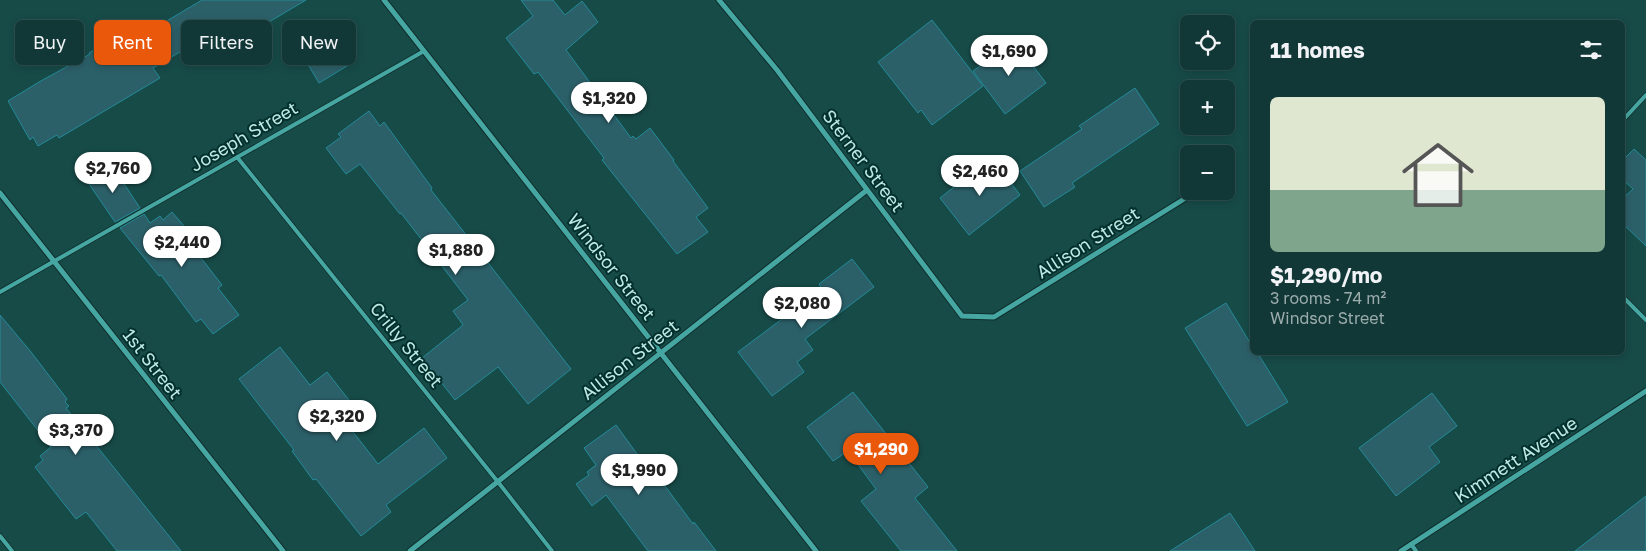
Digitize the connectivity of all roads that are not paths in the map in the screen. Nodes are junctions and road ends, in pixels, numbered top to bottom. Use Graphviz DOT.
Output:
graph roads {
  1 [pos="384,0"];
  2 [pos="719,0"];
  3 [pos="424,51"];
  4 [pos="1646,95"];
  5 [pos="1625,118"];
  6 [pos="237,157"];
  7 [pos="867,190"];
  8 [pos="0,193"];
  9 [pos="1183,200"];
  10 [pos="54,262"];
  11 [pos="0,292"];
  12 [pos="1625,299"];
  13 [pos="994,318"];
  14 [pos="1646,320"];
  15 [pos="661,353"];
  16 [pos="1646,391"];
  17 [pos="498,482"];
  18 [pos="0,536"];
  19 [pos="1411,544"];
  20 [pos="12,551"];
  21 [pos="283,551"];
  22 [pos="410,551"];
  23 [pos="552,551"];
  24 [pos="816,551"];
  25 [pos="1401,551"];
  26 [pos="1416,551"];
  1 -- 3 [label="street, Windsor Street"];
  2 -- 7 [label="street, Sterner Street"];
  3 -- 6 [label="lane, Joseph Street"];
  3 -- 15 [label="street, Windsor Street"];
  4 -- 5 [label="lane"];
  6 -- 10 [label="lane, Joseph Street"];
  6 -- 17 [label="lane, Crilly Street"];
  7 -- 13 [label="street, Sterner Street"];
  7 -- 15 [label="street, Allison Street"];
  8 -- 10 [label="street, 1st Street"];
  9 -- 13 [label="street, Allison Street"];
  10 -- 11 [label="lane, Joseph Street"];
  10 -- 21 [label="street, 1st Street"];
  12 -- 14 [label="lane"];
  15 -- 17 [label="street, Allison Street"];
  15 -- 24 [label="street, Windsor Street"];
  16 -- 19 [label="street, Kimmett Avenue"];
  17 -- 22 [label="street, Allison Street"];
  17 -- 23 [label="lane, Crilly Street"];
  18 -- 20 [label="lane"];
  19 -- 25 [label="street, Kimmett Avenue"];
  19 -- 26 [label="lane"];
}
